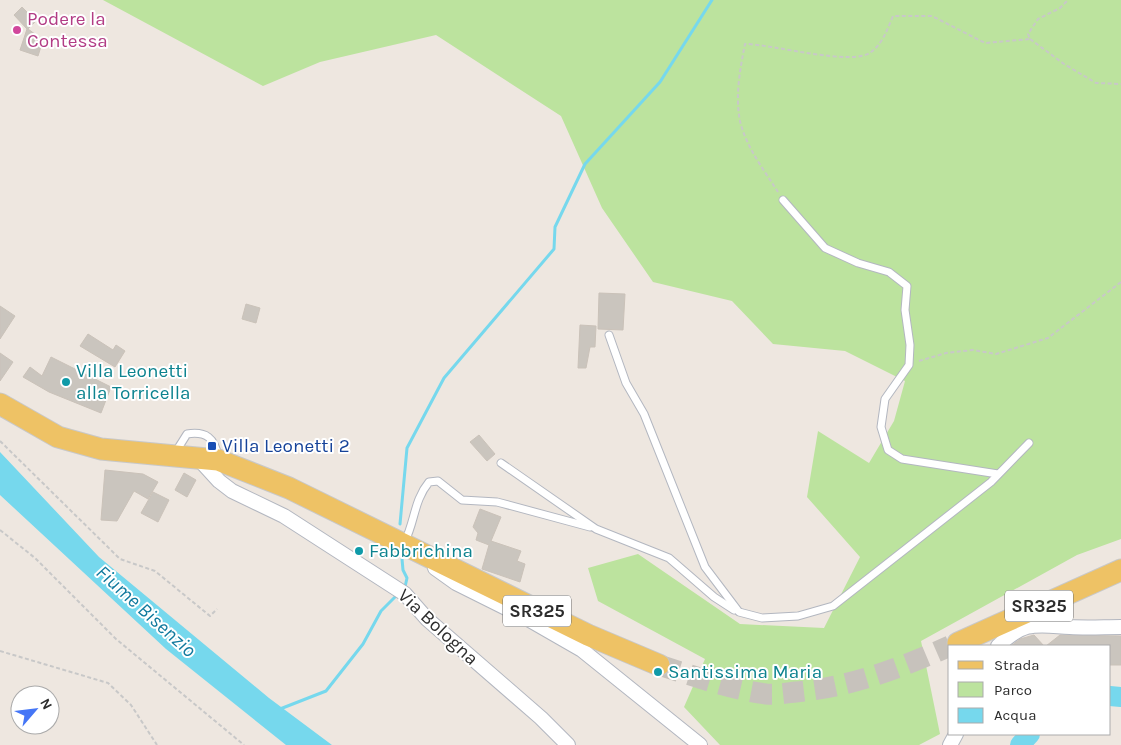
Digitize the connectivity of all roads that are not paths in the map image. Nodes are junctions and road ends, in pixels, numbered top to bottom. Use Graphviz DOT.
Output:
graph roads {
  1 [pos="783,200"];
  2 [pos="609,335"];
  3 [pos="0,404"];
  4 [pos="1029,443"];
  5 [pos="208,459"];
  6 [pos="501,463"];
  7 [pos="998,474"];
  8 [pos="596,529"];
  9 [pos="410,549"];
  10 [pos="1121,570"];
  11 [pos="739,612"];
  12 [pos="1121,627"];
  13 [pos="958,643"];
  14 [pos="999,645"];
  15 [pos="659,665"];
  16 [pos="568,745"];
  17 [pos="700,745"];
  1 -- 7 [label="lane"];
  2 -- 11 [label="lane"];
  3 -- 5 [label="main road, SR325"];
  4 -- 7 [label="lane"];
  5 -- 9 [label="main road, SR325"];
  5 -- 16 [label="street, Via Bologna"];
  6 -- 8 [label="lane"];
  7 -- 11 [label="lane"];
  8 -- 9 [label="lane"];
  8 -- 11 [label="lane"];
  9 -- 15 [label="main road, SR325"];
  9 -- 17 [label="street"];
  10 -- 13 [label="main road, SR325"];
  12 -- 14 [label="street"];
}
